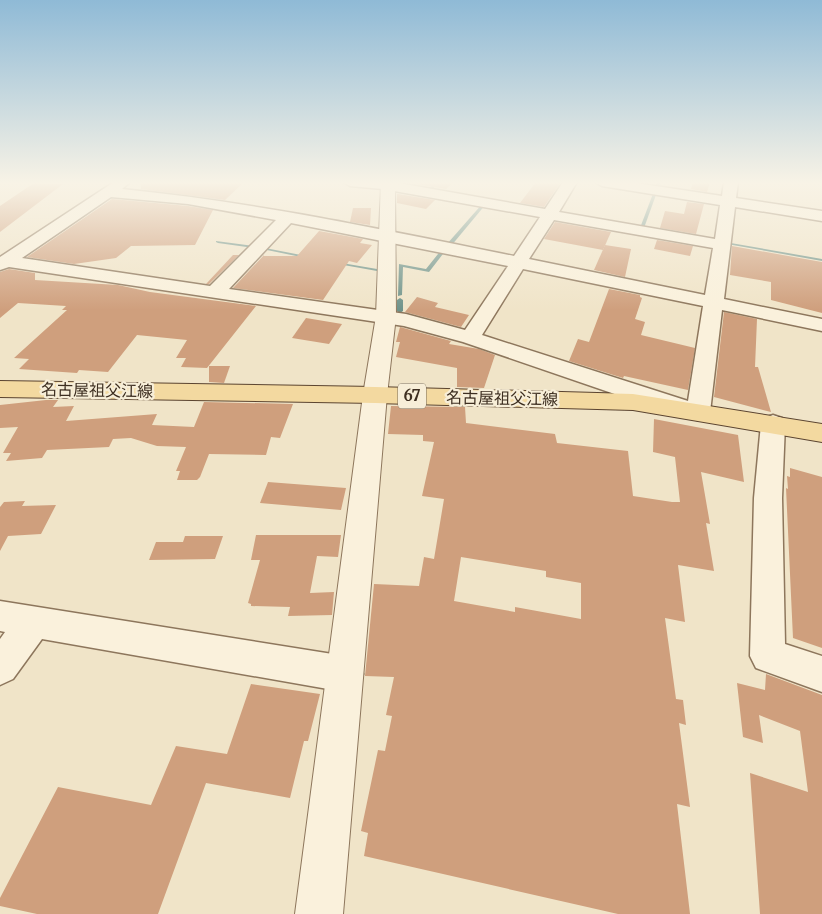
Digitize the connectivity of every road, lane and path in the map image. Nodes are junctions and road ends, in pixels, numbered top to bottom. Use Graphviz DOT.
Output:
graph roads {
  1 [pos="60,225"];
  2 [pos="281,225"];
  3 [pos="330,225"];
  4 [pos="387,225"];
  5 [pos="542,225"];
  6 [pos="608,225"];
  7 [pos="725,225"];
  8 [pos="387,235"];
  9 [pos="722,245"];
  10 [pos="518,262"];
  11 [pos="3,263"];
  12 [pos="215,292"];
  13 [pos="714,303"];
  14 [pos="386,316"];
  15 [pos="822,325"];
  16 [pos="470,338"];
  17 [pos="0,389"];
  18 [pos="375,395"];
  19 [pos="695,412"];
  20 [pos="773,424"];
  21 [pos="822,433"];
  22 [pos="0,616"];
  23 [pos="34,623"];
  24 [pos="0,667"];
  25 [pos="345,674"];
  26 [pos="822,674"];
  27 [pos="319,914"];
  1 -- 11 [label="street"];
  2 -- 12 [label="street"];
  3 -- 8 [label="street"];
  4 -- 8 [label="street"];
  5 -- 10 [label="street"];
  6 -- 9 [label="street"];
  7 -- 9 [label="street"];
  8 -- 10 [label="street"];
  8 -- 14 [label="street"];
  9 -- 13 [label="street"];
  10 -- 13 [label="street"];
  10 -- 16 [label="street"];
  11 -- 12 [label="street"];
  12 -- 14 [label="street"];
  13 -- 15 [label="street"];
  13 -- 19 [label="street"];
  14 -- 16 [label="street"];
  14 -- 18 [label="street"];
  16 -- 19 [label="street"];
  17 -- 18 [label="main road, 名古屋祖父江線 / 67"];
  18 -- 19 [label="main road, 名古屋祖父江線 / 67"];
  18 -- 25 [label="street"];
  19 -- 20 [label="main road, 名古屋祖父江線 / 67"];
  20 -- 21 [label="main road, 名古屋祖父江線 / 67"];
  20 -- 26 [label="street"];
  22 -- 23 [label="street"];
  23 -- 24 [label="street"];
  23 -- 25 [label="street"];
  25 -- 27 [label="street"];
}
